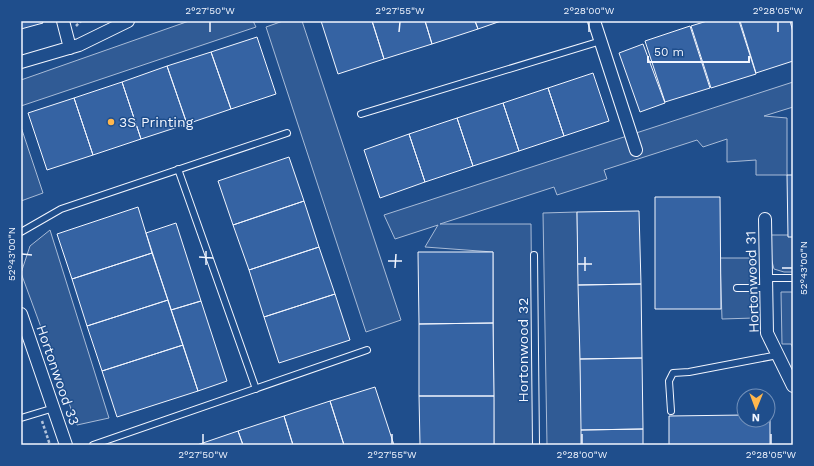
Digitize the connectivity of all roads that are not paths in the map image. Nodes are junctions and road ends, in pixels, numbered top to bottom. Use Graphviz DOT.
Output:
graph roads {
  1 [pos="63,21"];
  2 [pos="128,21"];
  3 [pos="594,21"];
  4 [pos="600,40"];
  5 [pos="70,48"];
  6 [pos="21,62"];
  7 [pos="361,114"];
  8 [pos="287,133"];
  9 [pos="636,150"];
  10 [pos="178,169"];
  11 [pos="765,219"];
  12 [pos="21,232"];
  13 [pos="534,255"];
  14 [pos="793,278"];
  15 [pos="766,283"];
  16 [pos="737,288"];
  17 [pos="21,314"];
  18 [pos="366,350"];
  19 [pos="778,355"];
  20 [pos="792,378"];
  21 [pos="256,389"];
  22 [pos="54,408"];
  23 [pos="671,411"];
  24 [pos="21,418"];
  25 [pos="66,445"];
  26 [pos="93,445"];
  27 [pos="536,445"];
  1 -- 5 [label="street"];
  2 -- 5 [label="street"];
  3 -- 4 [label="street"];
  4 -- 7 [label="lane"];
  4 -- 9 [label="street"];
  5 -- 6 [label="street"];
  8 -- 10 [label="lane"];
  10 -- 12 [label="lane"];
  10 -- 21 [label="lane"];
  11 -- 15 [label="street, Hortonwood 31"];
  13 -- 27 [label="lane, Hortonwood 32"];
  14 -- 15 [label="lane"];
  15 -- 16 [label="lane"];
  15 -- 19 [label="street, Hortonwood 31"];
  17 -- 22 [label="street, Hortonwood 33"];
  18 -- 21 [label="lane"];
  19 -- 20 [label="street, Hortonwood 31"];
  19 -- 23 [label="lane"];
  21 -- 26 [label="lane"];
  22 -- 24 [label="lane"];
  22 -- 25 [label="street, Hortonwood 33"];
}
